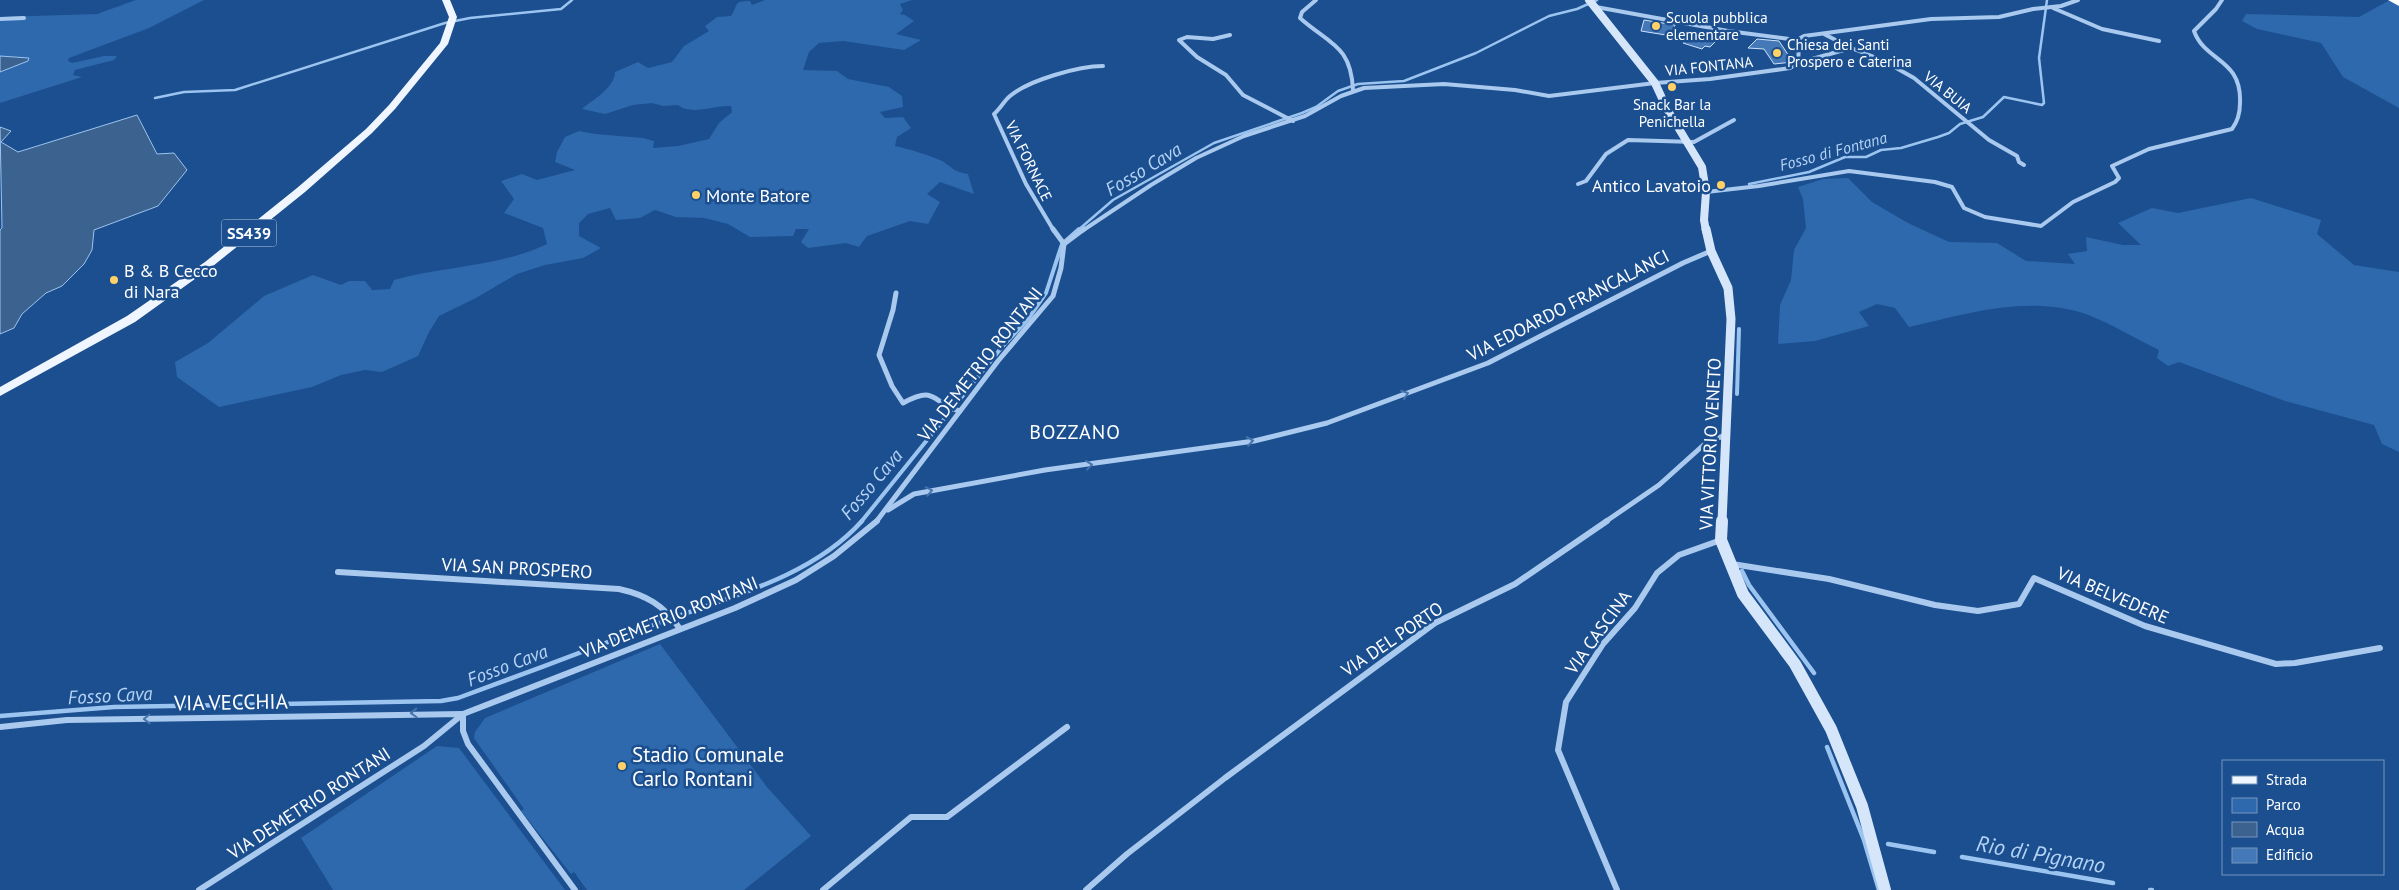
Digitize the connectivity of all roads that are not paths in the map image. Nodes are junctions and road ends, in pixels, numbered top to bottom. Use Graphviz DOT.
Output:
graph roads {
  1 [pos="446,0"];
  2 [pos="1316,0"];
  3 [pos="2078,0"];
  4 [pos="2222,0"];
  5 [pos="2393,0"];
  6 [pos="1592,3"];
  7 [pos="2399,3"];
  8 [pos="2051,8"];
  9 [pos="24,18"];
  10 [pos="0,19"];
  11 [pos="1823,33"];
  12 [pos="1230,35"];
  13 [pos="1796,40"];
  14 [pos="2160,41"];
  15 [pos="1851,48"];
  16 [pos="1798,63"];
  17 [pos="1103,66"];
  18 [pos="1655,83"];
  19 [pos="1353,87"];
  20 [pos="1292,120"];
  21 [pos="1734,120"];
  22 [pos="1689,143"];
  23 [pos="2024,165"];
  24 [pos="1578,184"];
  25 [pos="1706,192"];
  26 [pos="1063,243"];
  27 [pos="1711,251"];
  28 [pos="896,293"];
  29 [pos="0,392"];
  30 [pos="960,411"];
  31 [pos="1727,435"];
  32 [pos="885,511"];
  33 [pos="1721,540"];
  34 [pos="1729,563"];
  35 [pos="338,572"];
  36 [pos="680,629"];
  37 [pos="2380,648"];
  38 [pos="463,714"];
  39 [pos="0,727"];
  40 [pos="1067,727"];
  41 [pos="199,890"];
  42 [pos="575,890"];
  43 [pos="822,890"];
  44 [pos="1086,890"];
  45 [pos="1617,890"];
  46 [pos="1885,890"];
  1 -- 29 [label="main road, SS439"];
  2 -- 19 [label="street"];
  3 -- 8 [label="street"];
  4 -- 25 [label="street"];
  5 -- 7 [label="highway"];
  6 -- 13 [label="street"];
  6 -- 18 [label="street, VIA VITTORIO VENETO"];
  8 -- 11 [label="street"];
  8 -- 14 [label="street"];
  9 -- 10 [label="street"];
  11 -- 13 [label="street"];
  11 -- 15 [label="street, VIA BUIA"];
  12 -- 20 [label="street"];
  13 -- 16 [label="street"];
  15 -- 16 [label="street, VIA FONTANA"];
  15 -- 23 [label="street, VIA BUIA"];
  16 -- 18 [label="street, VIA FONTANA"];
  17 -- 26 [label="street, VIA FORNACE"];
  18 -- 19 [label="street"];
  18 -- 22 [label="street, VIA VITTORIO VENETO"];
  19 -- 20 [label="street"];
  20 -- 26 [label="street"];
  21 -- 22 [label="street"];
  22 -- 24 [label="street"];
  22 -- 25 [label="street, VIA VITTORIO VENETO"];
  25 -- 27 [label="street, VIA VITTORIO VENETO"];
  26 -- 30 [label="street, VIA DEMETRIO RONTANI"];
  27 -- 31 [label="street, VIA VITTORIO VENETO"];
  32 -- 27 [label="street, VIA EDOARDO FRANCALANCI, one-way"];
  28 -- 30 [label="street"];
  30 -- 32 [label="street, VIA DEMETRIO RONTANI"];
  31 -- 33 [label="street, VIA VITTORIO VENETO"];
  31 -- 44 [label="street, VIA DEL PORTO"];
  32 -- 36 [label="street, VIA DEMETRIO RONTANI"];
  33 -- 34 [label="street, VIA VITTORIO VENETO"];
  33 -- 45 [label="street, VIA CASCINA"];
  34 -- 37 [label="street, VIA BELVEDERE"];
  34 -- 46 [label="street, VIA VITTORIO VENETO"];
  35 -- 36 [label="street, VIA SAN PROSPERO"];
  36 -- 38 [label="street, VIA DEMETRIO RONTANI"];
  38 -- 39 [label="street, VIA VECCHIA, one-way"];
  38 -- 41 [label="street, VIA DEMETRIO RONTANI"];
  38 -- 42 [label="street"];
  40 -- 43 [label="street"];
}
